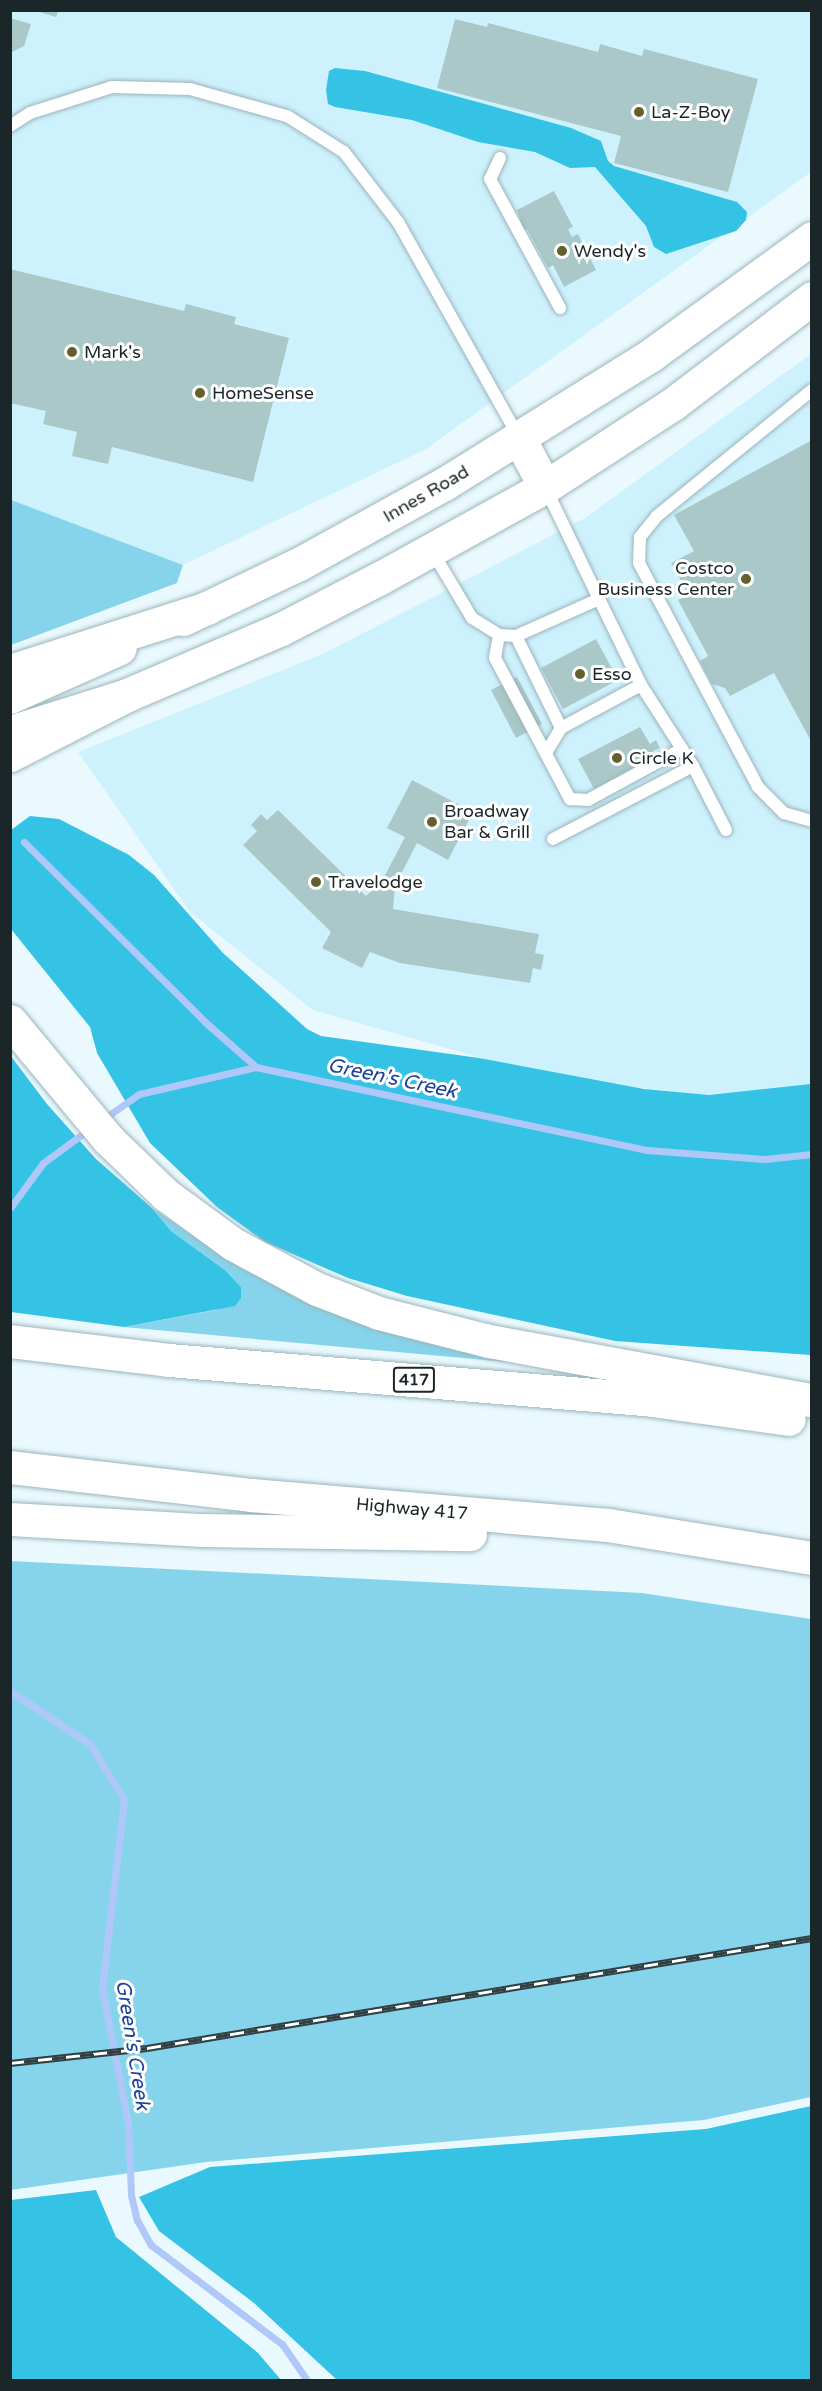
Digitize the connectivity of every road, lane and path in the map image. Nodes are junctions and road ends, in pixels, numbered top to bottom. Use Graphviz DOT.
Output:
graph roads {
  1 [pos="10,126"];
  2 [pos="500,158"];
  3 [pos="812,238"];
  4 [pos="812,298"];
  5 [pos="560,308"];
  6 [pos="812,390"];
  7 [pos="519,438"];
  8 [pos="545,487"];
  9 [pos="431,550"];
  10 [pos="599,599"];
  11 [pos="208,608"];
  12 [pos="499,635"];
  13 [pos="516,636"];
  14 [pos="10,671"];
  15 [pos="641,685"];
  16 [pos="127,695"];
  17 [pos="10,697"];
  18 [pos="561,728"];
  19 [pos="10,732"];
  20 [pos="682,749"];
  21 [pos="546,753"];
  22 [pos="10,755"];
  23 [pos="693,766"];
  24 [pos="812,820"];
  25 [pos="726,830"];
  26 [pos="553,839"];
  27 [pos="12,1022"];
  28 [pos="14,1342"];
  29 [pos="812,1400"];
  30 [pos="812,1422"];
  31 [pos="10,1467"];
  32 [pos="10,1519"];
  33 [pos="745,1546"];
  34 [pos="812,1558"];
  1 -- 7 [label="lane"];
  2 -- 5 [label="lane"];
  3 -- 7 [label="main road, Innes Road"];
  4 -- 8 [label="main road"];
  6 -- 24 [label="lane"];
  7 -- 8 [label="main road"];
  7 -- 11 [label="main road, Innes Road"];
  8 -- 9 [label="main road"];
  8 -- 10 [label="lane"];
  9 -- 12 [label="lane"];
  9 -- 16 [label="main road"];
  10 -- 13 [label="lane"];
  10 -- 15 [label="lane"];
  11 -- 14 [label="main road"];
  11 -- 17 [label="main road, Innes Road"];
  12 -- 13 [label="lane"];
  12 -- 21 [label="lane"];
  13 -- 18 [label="lane"];
  15 -- 18 [label="lane"];
  15 -- 20 [label="lane"];
  16 -- 19 [label="main road"];
  16 -- 22 [label="main road"];
  18 -- 21 [label="lane"];
  20 -- 21 [label="lane"];
  20 -- 23 [label="lane"];
  23 -- 25 [label="lane"];
  23 -- 26 [label="lane"];
  27 -- 29 [label="main road"];
  28 -- 30 [label="main road, 417"];
  31 -- 33 [label="main road, Highway 417"];
  32 -- 33 [label="main road"];
  33 -- 34 [label="main road, Highway 417"];
}
